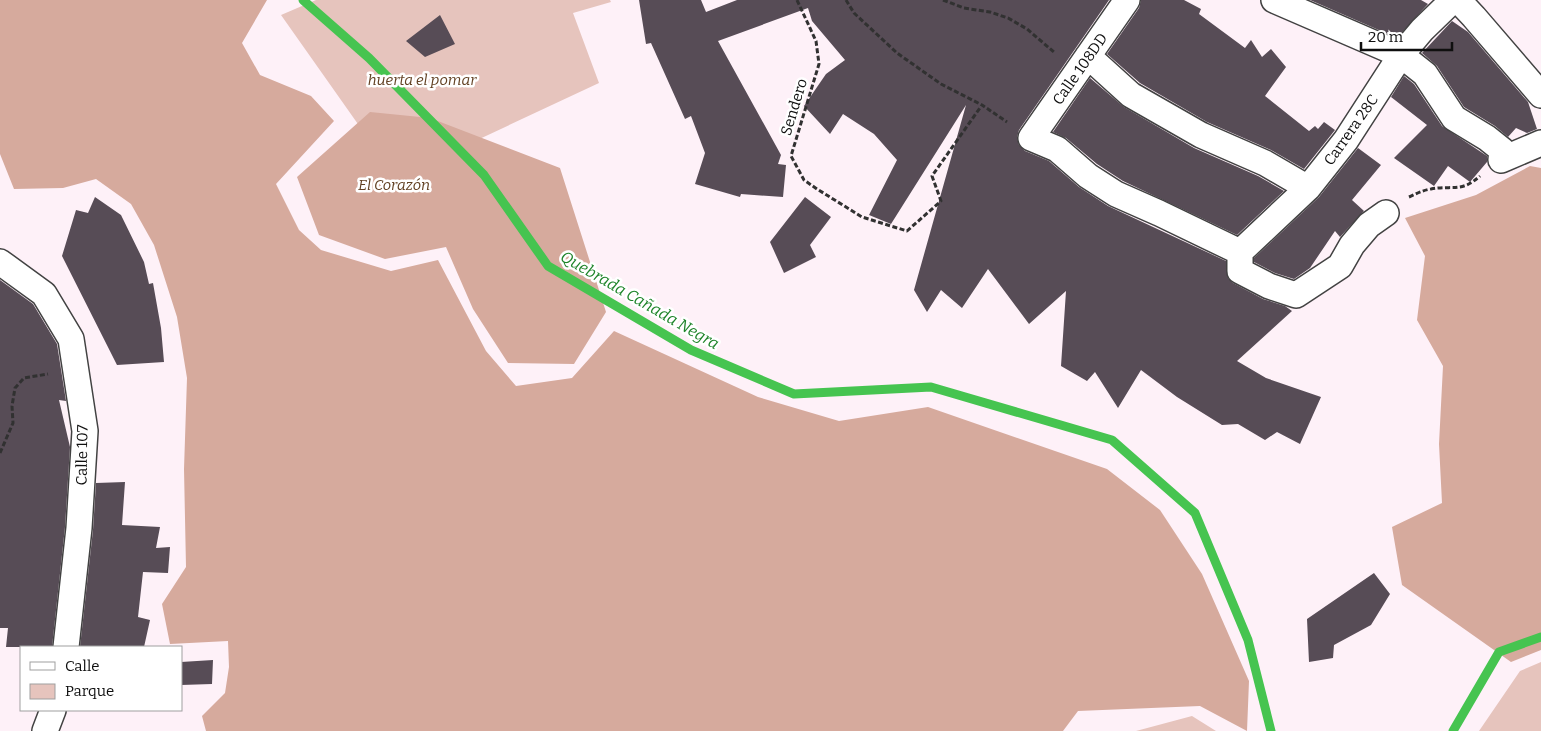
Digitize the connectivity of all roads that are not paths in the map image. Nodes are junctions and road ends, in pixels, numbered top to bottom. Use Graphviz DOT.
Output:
graph roads {
  1 [pos="1127,0"];
  2 [pos="1274,0"];
  3 [pos="1453,0"];
  4 [pos="1458,0"];
  5 [pos="1401,54"];
  6 [pos="1083,64"];
  7 [pos="1541,94"];
  8 [pos="1541,143"];
  9 [pos="1308,188"];
  10 [pos="1386,213"];
  11 [pos="1240,252"];
  12 [pos="0,262"];
  13 [pos="66,646"];
  14 [pos="53,711"];
  15 [pos="44,731"];
  1 -- 6 [label="street, Calle 108DD"];
  2 -- 5 [label="street"];
  3 -- 5 [label="street, Carrera 28C"];
  4 -- 7 [label="street"];
  5 -- 8 [label="street"];
  5 -- 9 [label="street, Carrera 28C"];
  6 -- 9 [label="street"];
  6 -- 11 [label="street, Calle 108DD"];
  9 -- 11 [label="street, Carrera 28C"];
  10 -- 11 [label="street"];
  12 -- 13 [label="street, Calle 107"];
  14 -- 15 [label="street"];
}
